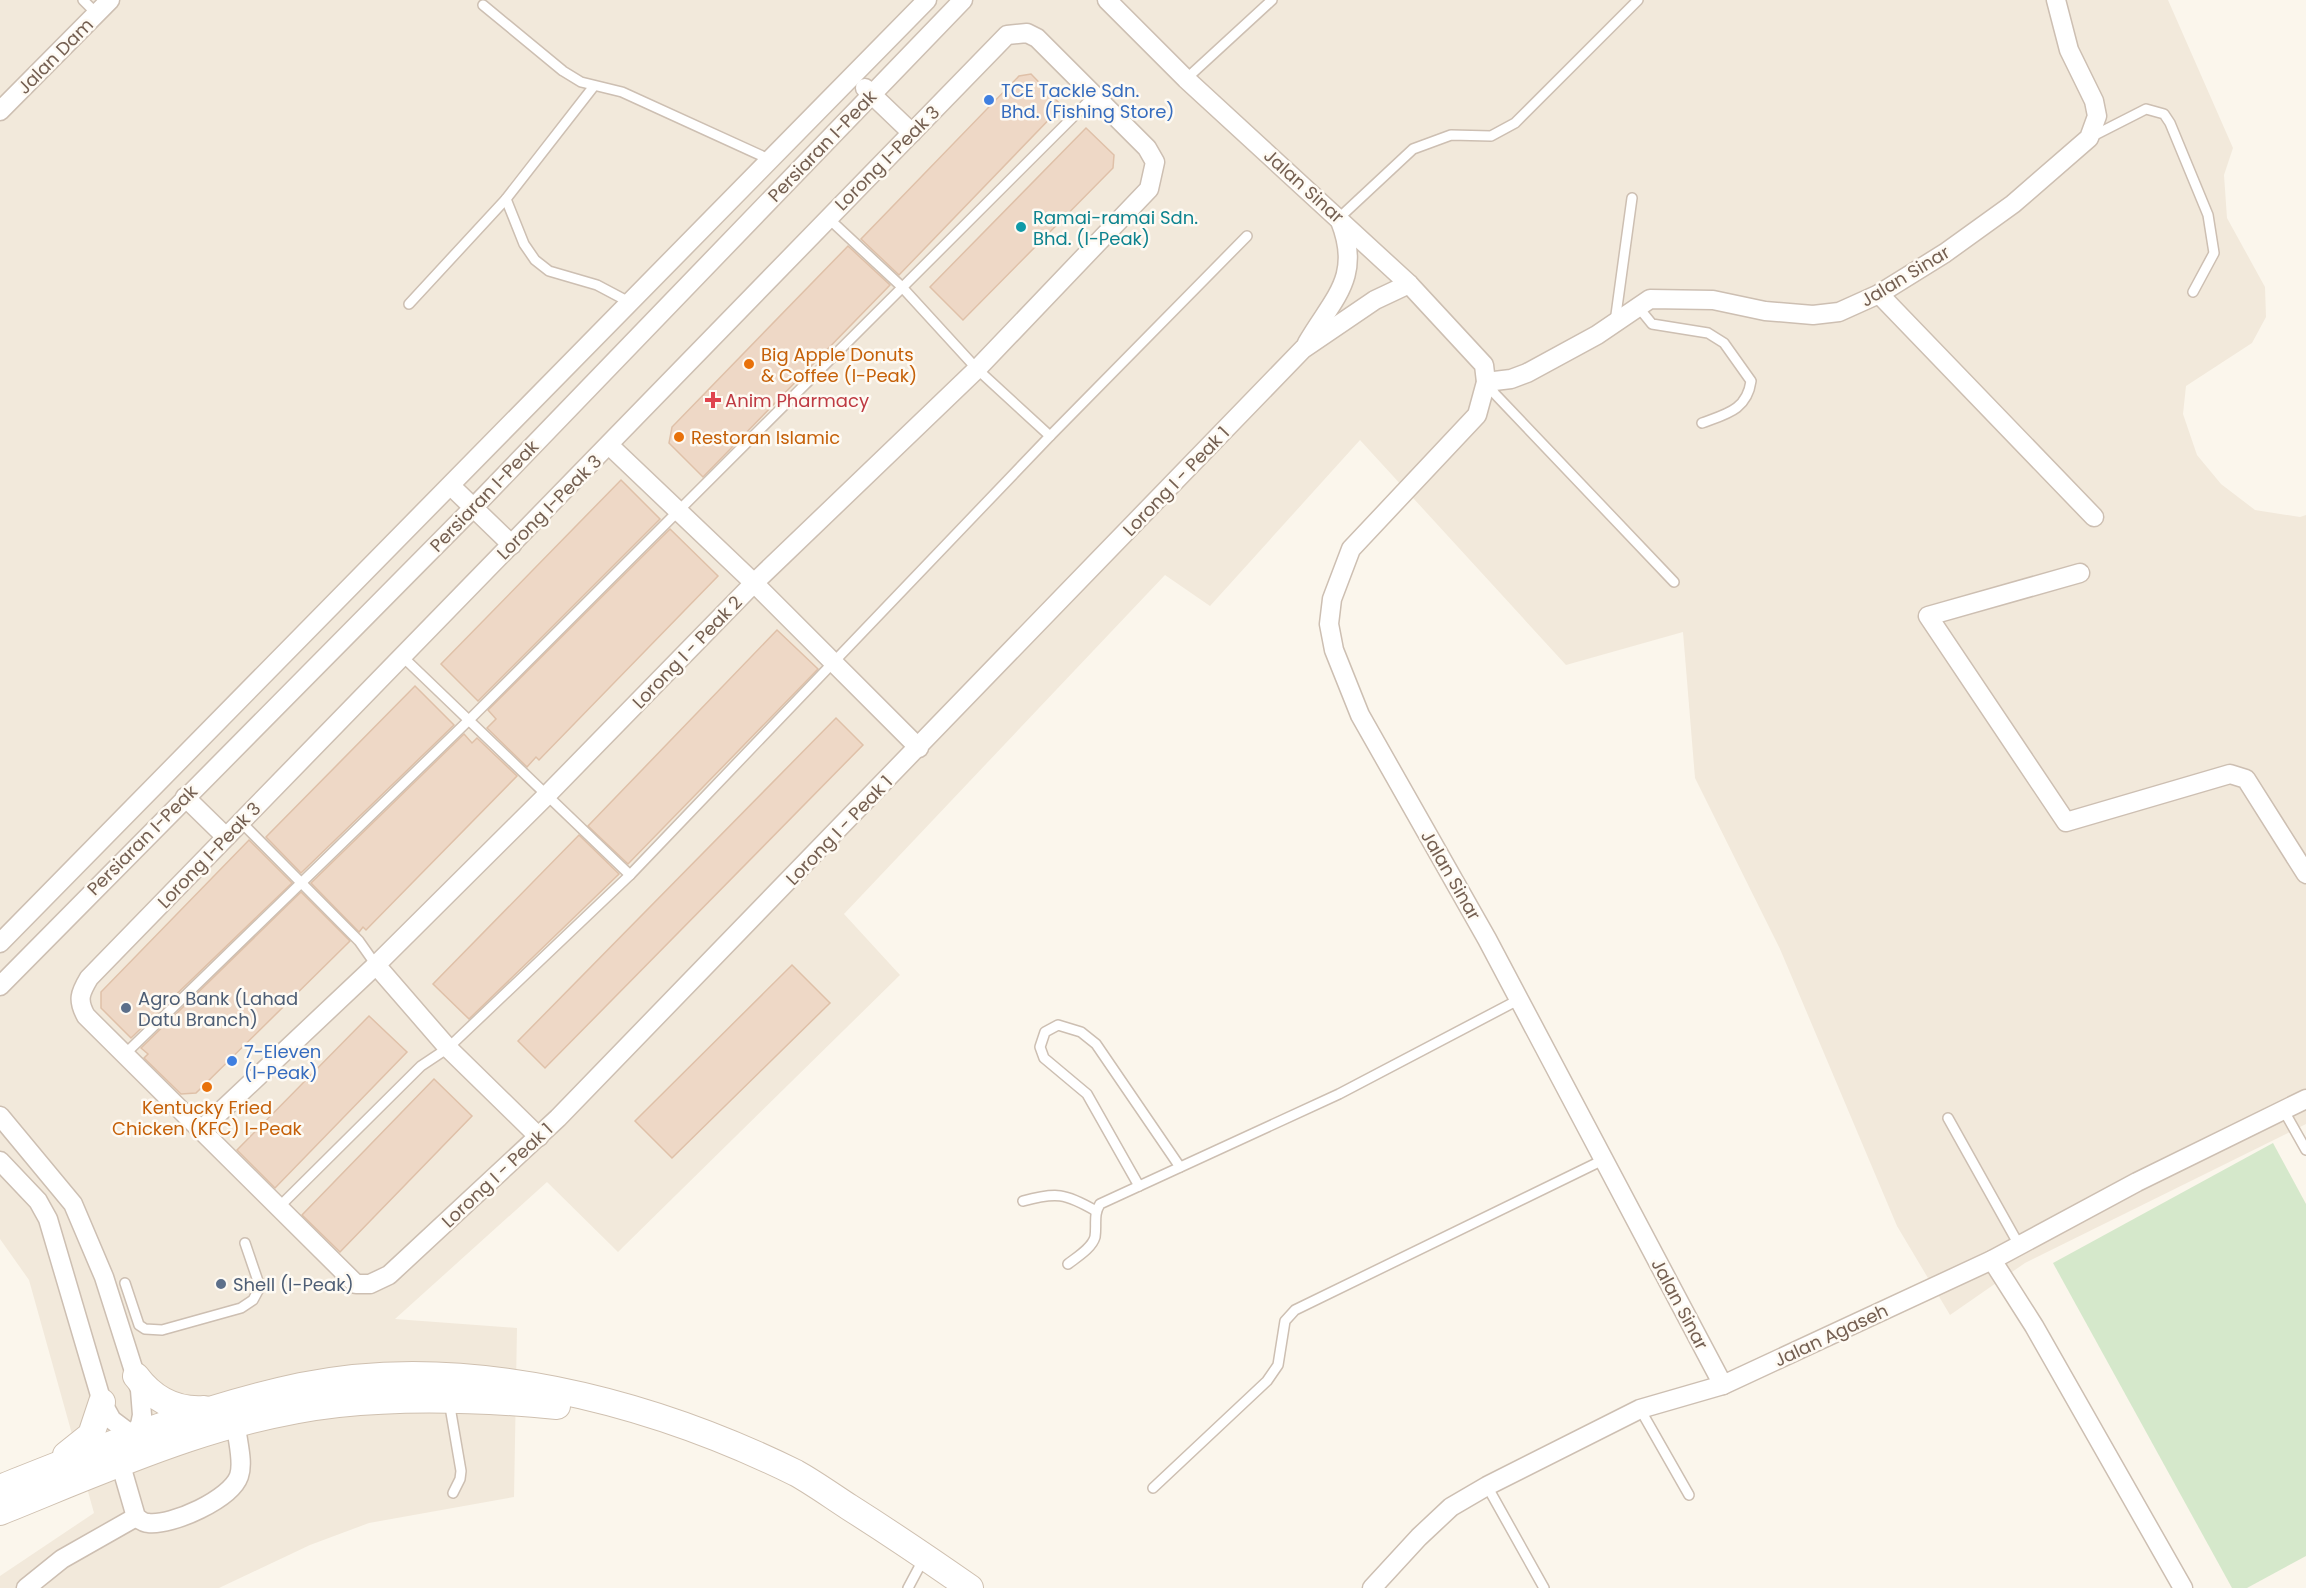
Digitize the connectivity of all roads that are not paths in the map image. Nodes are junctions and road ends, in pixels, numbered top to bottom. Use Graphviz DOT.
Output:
graph roads {
  1 [pos="83,0"];
  2 [pos="110,0"];
  3 [pos="927,0"];
  4 [pos="963,0"];
  5 [pos="1107,0"];
  6 [pos="1272,0"];
  7 [pos="1638,0"];
  8 [pos="2056,0"];
  9 [pos="483,5"];
  10 [pos="97,14"];
  11 [pos="853,76"];
  12 [pos="1186,79"];
  13 [pos="594,86"];
  14 [pos="872,95"];
  15 [pos="1095,95"];
  16 [pos="0,111"];
  17 [pos="912,133"];
  18 [pos="2089,138"];
  19 [pos="771,160"];
  20 [pos="1632,198"];
  21 [pos="506,199"];
  22 [pos="827,218"];
  23 [pos="1339,218"];
  24 [pos="1247,236"];
  25 [pos="1409,284"];
  26 [pos="901,286"];
  27 [pos="2193,292"];
  28 [pos="1880,294"];
  29 [pos="631,303"];
  30 [pos="409,304"];
  31 [pos="1639,308"];
  32 [pos="1615,324"];
  33 [pos="1303,349"];
  34 [pos="976,369"];
  35 [pos="1486,382"];
  36 [pos="1702,423"];
  37 [pos="1050,436"];
  38 [pos="610,446"];
  39 [pos="452,486"];
  40 [pos="473,508"];
  41 [pos="678,509"];
  42 [pos="2094,517"];
  43 [pos="512,545"];
  44 [pos="2080,573"];
  45 [pos="1674,582"];
  46 [pos="754,583"];
  47 [pos="404,658"];
  48 [pos="835,663"];
  49 [pos="471,719"];
  50 [pos="919,748"];
  51 [pos="546,796"];
  52 [pos="185,797"];
  53 [pos="241,822"];
  54 [pos="226,837"];
  55 [pos="2306,874"];
  56 [pos="630,875"];
  57 [pos="302,885"];
  58 [pos="0,944"];
  59 [pos="376,964"];
  60 [pos="0,986"];
  61 [pos="1520,999"];
  62 [pos="448,1048"];
  63 [pos="125,1054"];
  64 [pos="2306,1099"];
  65 [pos="2284,1111"];
  66 [pos="0,1116"];
  67 [pos="1948,1118"];
  68 [pos="201,1130"];
  69 [pos="539,1137"];
  70 [pos="2306,1150"];
  71 [pos="1603,1160"];
  72 [pos="0,1161"];
  73 [pos="1180,1167"];
  74 [pos="1139,1186"];
  75 [pos="1023,1201"];
  76 [pos="278,1208"];
  77 [pos="1096,1211"];
  78 [pos="245,1243"];
  79 [pos="2019,1245"];
  80 [pos="1992,1260"];
  81 [pos="1068,1264"];
  82 [pos="125,1283"];
  83 [pos="136,1376"];
  84 [pos="1723,1385"];
  85 [pos="448,1399"];
  86 [pos="102,1402"];
  87 [pos="1640,1409"];
  88 [pos="231,1416"];
  89 [pos="676,1424"];
  90 [pos="132,1435"];
  91 [pos="183,1442"];
  92 [pos="120,1462"];
  93 [pos="38,1473"];
  94 [pos="87,1474"];
  95 [pos="1487,1486"];
  96 [pos="0,1488"];
  97 [pos="1153,1488"];
  98 [pos="453,1493"];
  99 [pos="1689,1495"];
  100 [pos="0,1512"];
  101 [pos="136,1517"];
  102 [pos="925,1556"];
  103 [pos="27,1588"];
  104 [pos="908,1588"];
  105 [pos="970,1588"];
  106 [pos="1372,1588"];
  107 [pos="1544,1588"];
  108 [pos="2183,1588"];
  1 -- 10 [label="lane"];
  2 -- 10 [label="street, Jalan Dam"];
  3 -- 11 [label="street"];
  4 -- 14 [label="street, Persiaran I-Peak"];
  5 -- 12 [label="street, Jalan Sinar"];
  6 -- 12 [label="lane"];
  7 -- 23 [label="lane"];
  8 -- 18 [label="street"];
  9 -- 13 [label="lane"];
  10 -- 16 [label="street, Jalan Dam"];
  11 -- 14 [label="street"];
  11 -- 19 [label="street"];
  12 -- 23 [label="street, Jalan Sinar"];
  13 -- 19 [label="lane"];
  13 -- 21 [label="lane"];
  14 -- 17 [label="street"];
  14 -- 40 [label="street, Persiaran I-Peak"];
  15 -- 17 [label="street, Lorong I-Peak 3"];
  15 -- 26 [label="lane"];
  15 -- 34 [label="street, Lorong I - Peak 2"];
  17 -- 22 [label="street, Lorong I-Peak 3"];
  18 -- 27 [label="lane"];
  18 -- 28 [label="street, Jalan Sinar"];
  19 -- 29 [label="street"];
  20 -- 32 [label="lane"];
  21 -- 29 [label="lane"];
  21 -- 30 [label="lane"];
  22 -- 26 [label="lane"];
  22 -- 38 [label="street, Lorong I-Peak 3"];
  23 -- 25 [label="street, Jalan Sinar"];
  23 -- 33 [label="street, Lorong I - Peak 1"];
  24 -- 37 [label="lane"];
  25 -- 33 [label="street, Lorong I - Peak 1"];
  25 -- 35 [label="street, Jalan Sinar"];
  26 -- 34 [label="lane"];
  26 -- 41 [label="lane"];
  28 -- 31 [label="street, Jalan Sinar"];
  28 -- 42 [label="street"];
  29 -- 39 [label="street"];
  31 -- 32 [label="street, Jalan Sinar"];
  31 -- 36 [label="lane"];
  32 -- 35 [label="street, Jalan Sinar"];
  33 -- 50 [label="street, Lorong I - Peak 1"];
  34 -- 37 [label="lane"];
  34 -- 46 [label="street, Lorong I - Peak 2"];
  35 -- 45 [label="lane"];
  35 -- 61 [label="street, Jalan Sinar"];
  37 -- 48 [label="lane"];
  38 -- 41 [label="street"];
  38 -- 43 [label="street, Lorong I-Peak 3"];
  39 -- 40 [label="street"];
  39 -- 58 [label="street"];
  40 -- 43 [label="street"];
  40 -- 52 [label="street, Persiaran I-Peak"];
  41 -- 46 [label="street"];
  41 -- 49 [label="lane"];
  43 -- 47 [label="street, Lorong I-Peak 3"];
  44 -- 55 [label="street"];
  46 -- 48 [label="street"];
  46 -- 51 [label="street, Lorong I - Peak 2"];
  47 -- 49 [label="lane"];
  47 -- 53 [label="street, Lorong I-Peak 3"];
  48 -- 50 [label="street"];
  48 -- 56 [label="lane"];
  49 -- 51 [label="lane"];
  49 -- 57 [label="lane"];
  50 -- 69 [label="street, Lorong I - Peak 1"];
  51 -- 56 [label="lane"];
  51 -- 59 [label="street, Lorong I - Peak 2"];
  52 -- 54 [label="street"];
  52 -- 60 [label="street, Persiaran I-Peak"];
  53 -- 54 [label="street, Lorong I-Peak 3"];
  53 -- 57 [label="lane"];
  54 -- 63 [label="street, Lorong I-Peak 3"];
  56 -- 62 [label="lane"];
  57 -- 59 [label="lane"];
  57 -- 63 [label="lane"];
  59 -- 62 [label="street"];
  59 -- 68 [label="street, Lorong I - Peak 2"];
  61 -- 71 [label="street, Jalan Sinar"];
  61 -- 73 [label="lane"];
  62 -- 69 [label="street"];
  62 -- 76 [label="lane"];
  63 -- 68 [label="street"];
  64 -- 65 [label="street, Jalan Agaseh"];
  65 -- 70 [label="lane"];
  65 -- 79 [label="street, Jalan Agaseh"];
  66 -- 83 [label="street"];
  67 -- 79 [label="lane"];
  68 -- 76 [label="street"];
  69 -- 76 [label="street, Lorong I - Peak 1"];
  71 -- 84 [label="street, Jalan Sinar"];
  71 -- 97 [label="lane"];
  72 -- 86 [label="street"];
  73 -- 74 [label="lane"];
  73 -- 74 [label="lane"];
  74 -- 77 [label="lane"];
  75 -- 77 [label="lane"];
  77 -- 81 [label="lane"];
  78 -- 82 [label="lane"];
  79 -- 80 [label="street, Jalan Agaseh"];
  80 -- 84 [label="street, Jalan Agaseh"];
  80 -- 108 [label="street"];
  83 -- 88 [label="main road"];
  83 -- 90 [label="street"];
  84 -- 87 [label="street, Jalan Agaseh"];
  85 -- 88 [label="main road"];
  85 -- 89 [label="main road"];
  85 -- 98 [label="lane"];
  86 -- 90 [label="street"];
  86 -- 93 [label="main road"];
  87 -- 95 [label="street, Jalan Agaseh"];
  87 -- 99 [label="lane"];
  88 -- 89 [label="main road"];
  88 -- 90 [label="main road"];
  88 -- 91 [label="main road"];
  88 -- 101 [label="street"];
  89 -- 102 [label="main road"];
  90 -- 91 [label="main road"];
  90 -- 93 [label="main road"];
  90 -- 94 [label="main road"];
  91 -- 92 [label="main road"];
  92 -- 94 [label="main road"];
  92 -- 101 [label="street"];
  93 -- 96 [label="main road"];
  94 -- 100 [label="main road"];
  95 -- 106 [label="street, Jalan Agaseh"];
  95 -- 107 [label="lane"];
  101 -- 103 [label="street"];
  102 -- 104 [label="lane"];
  102 -- 105 [label="main road"];
}
